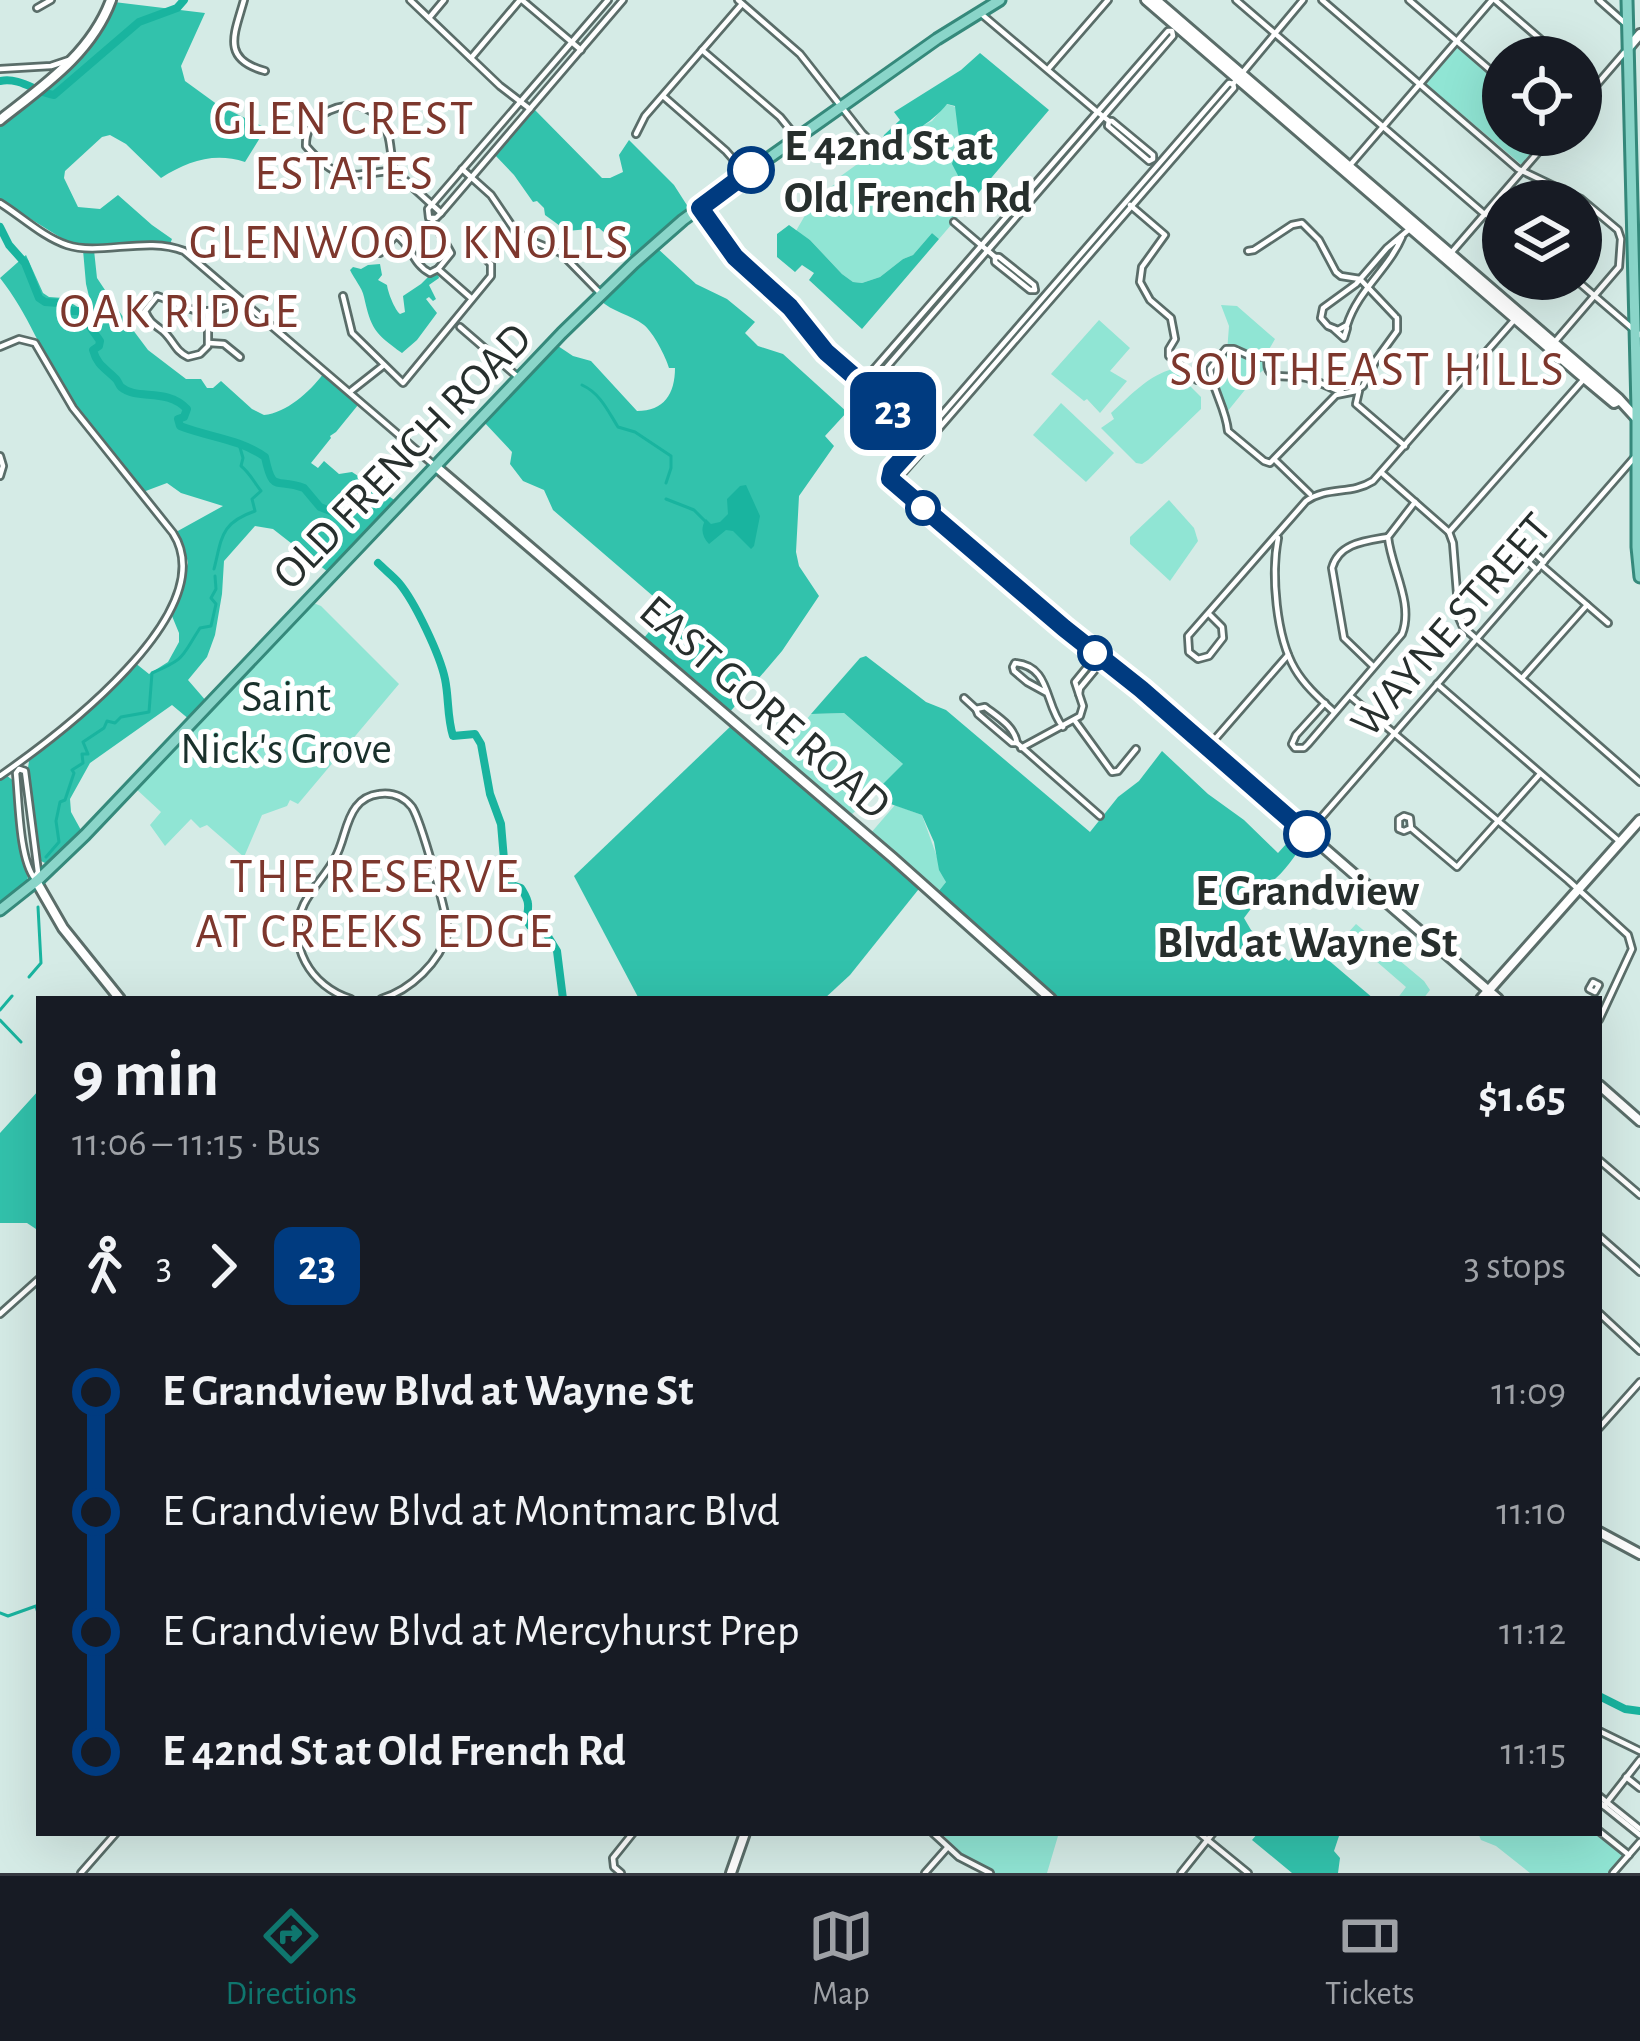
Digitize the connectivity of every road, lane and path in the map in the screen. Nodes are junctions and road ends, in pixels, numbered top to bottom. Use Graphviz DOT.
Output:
graph roads {
  1 [pos="51,0"];
  2 [pos="111,0"];
  3 [pos="244,0"];
  4 [pos="410,0"];
  5 [pos="444,0"];
  6 [pos="521,0"];
  7 [pos="608,0"];
  8 [pos="623,0"];
  9 [pos="1000,0"];
  10 [pos="1108,0"];
  11 [pos="1146,0"];
  12 [pos="1156,0"];
  13 [pos="1236,0"];
  14 [pos="1303,0"];
  15 [pos="1322,0"];
  16 [pos="1409,0"];
  17 [pos="1493,0"];
  18 [pos="1599,0"];
  19 [pos="1627,0"];
  20 [pos="740,2"];
  21 [pos="37,8"];
  22 [pos="979,12"];
  23 [pos="429,18"];
  24 [pos="1628,25"];
  25 [pos="1177,27"];
  26 [pos="1275,33"];
  27 [pos="1640,34"];
  28 [pos="1536,36"];
  29 [pos="1456,40"];
  30 [pos="572,42"];
  31 [pos="581,50"];
  32 [pos="702,50"];
  33 [pos="74,58"];
  34 [pos="471,58"];
  35 [pos="1629,59"];
  36 [pos="1482,63"];
  37 [pos="0,70"];
  38 [pos="1048,70"];
  39 [pos="265,71"];
  40 [pos="1237,78"];
  41 [pos="1602,80"];
  42 [pos="1419,84"];
  43 [pos="662,96"];
  44 [pos="520,100"];
  45 [pos="841,106"];
  46 [pos="530,109"];
  47 [pos="1103,117"];
  48 [pos="0,120"];
  49 [pos="1383,126"];
  50 [pos="636,134"];
  51 [pos="797,138"];
  52 [pos="885,156"];
  53 [pos="1535,156"];
  54 [pos="1635,156"];
  55 [pos="1158,164"];
  56 [pos="1347,168"];
  57 [pos="394,170"];
  58 [pos="462,170"];
  59 [pos="1522,172"];
  60 [pos="746,174"];
  61 [pos="471,178"];
  62 [pos="1515,180"];
  63 [pos="0,203"];
  64 [pos="1129,204"];
  65 [pos="432,205"];
  66 [pos="700,208"];
  67 [pos="1482,212"];
  68 [pos="441,213"];
  69 [pos="432,219"];
  70 [pos="1482,219"];
  71 [pos="954,222"];
  72 [pos="1413,226"];
  73 [pos="1402,237"];
  74 [pos="1631,246"];
  75 [pos="985,247"];
  76 [pos="1248,250"];
  77 [pos="380,254"];
  78 [pos="483,256"];
  79 [pos="1448,256"];
  80 [pos="438,269"];
  81 [pos="1360,279"];
  82 [pos="1367,286"];
  83 [pos="1602,287"];
  84 [pos="601,294"];
  85 [pos="343,296"];
  86 [pos="471,298"];
  87 [pos="1046,300"];
  88 [pos="1590,300"];
  89 [pos="1599,300"];
  90 [pos="233,301"];
  91 [pos="208,311"];
  92 [pos="1518,317"];
  93 [pos="460,327"];
  94 [pos="1638,333"];
  95 [pos="209,343"];
  96 [pos="1551,345"];
  97 [pos="0,346"];
  98 [pos="240,357"];
  99 [pos="383,365"];
  100 [pos="1586,376"];
  101 [pos="519,378"];
  102 [pos="1212,379"];
  103 [pos="865,384"];
  104 [pos="1359,389"];
  105 [pos="1342,392"];
  106 [pos="348,393"];
  107 [pos="1639,421"];
  108 [pos="925,439"];
  109 [pos="1405,446"];
  110 [pos="1637,454"];
  111 [pos="0,455"];
  112 [pos="1276,461"];
  113 [pos="435,466"];
  114 [pos="1382,472"];
  115 [pos="0,476"];
  116 [pos="1312,496"];
  117 [pos="1415,502"];
  118 [pos="1279,532"];
  119 [pos="1449,532"];
  120 [pos="1388,537"];
  121 [pos="1541,565"];
  122 [pos="1640,577"];
  123 [pos="1587,605"];
  124 [pos="1208,613"];
  125 [pos="1608,623"];
  126 [pos="1476,640"];
  127 [pos="1288,655"];
  128 [pos="1100,657"];
  129 [pos="1373,667"];
  130 [pos="1522,679"];
  131 [pos="1437,684"];
  132 [pos="1047,693"];
  133 [pos="1350,696"];
  134 [pos="964,698"];
  135 [pos="1325,703"];
  136 [pos="1335,712"];
  137 [pos="1076,721"];
  138 [pos="1063,727"];
  139 [pos="1394,734"];
  140 [pos="1019,746"];
  141 [pos="1208,748"];
  142 [pos="1136,749"];
  143 [pos="19,766"];
  144 [pos="1540,774"];
  145 [pos="0,776"];
  146 [pos="1640,782"];
  147 [pos="1100,816"];
  148 [pos="1640,820"];
  149 [pos="1497,822"];
  150 [pos="1411,828"];
  151 [pos="1307,834"];
  152 [pos="1620,843"];
  153 [pos="35,860"];
  154 [pos="51,868"];
  155 [pos="35,879"];
  156 [pos="1578,890"];
  157 [pos="0,910"];
  158 [pos="1599,989"];
  159 [pos="330,990"];
  160 [pos="1484,995"];
  161 [pos="1612,995"];
  162 [pos="118,996"];
  163 [pos="326,996"];
  164 [pos="344,996"];
  165 [pos="390,996"];
  166 [pos="1048,996"];
  167 [pos="1602,1014"];
  168 [pos="1602,1088"];
  169 [pos="1640,1120"];
  170 [pos="1602,1163"];
  171 [pos="1640,1196"];
  172 [pos="1602,1239"];
  173 [pos="1640,1272"];
  174 [pos="36,1283"];
  175 [pos="0,1314"];
  176 [pos="1602,1316"];
  177 [pos="1640,1351"];
  178 [pos="1640,1382"];
  179 [pos="1602,1425"];
  180 [pos="1602,1534"];
  181 [pos="1640,1554"];
  182 [pos="1602,1733"];
  183 [pos="1640,1755"];
  184 [pos="1626,1777"];
  185 [pos="1640,1788"];
  186 [pos="1602,1801"];
  187 [pos="1602,1833"];
  188 [pos="1640,1835"];
  189 [pos="113,1836"];
  190 [pos="630,1836"];
  191 [pos="744,1836"];
  192 [pos="936,1836"];
  193 [pos="1202,1836"];
  194 [pos="1211,1836"];
  195 [pos="1207,1841"];
  196 [pos="947,1847"];
  197 [pos="1629,1855"];
  198 [pos="81,1873"];
  199 [pos="620,1873"];
  200 [pos="731,1873"];
  201 [pos="925,1873"];
  202 [pos="990,1873"];
  203 [pos="1181,1873"];
  204 [pos="1248,1873"];
  205 [pos="1613,1873"];
  1 -- 21 [label="street"];
  2 -- 33 [label="street"];
  3 -- 39 [label="street"];
  4 -- 23 [label="street"];
  5 -- 23 [label="street"];
  6 -- 30 [label="street"];
  6 -- 34 [label="street"];
  7 -- 30 [label="street"];
  8 -- 31 [label="street"];
  9 -- 22 [label="main road, OLD FRENCH ROAD"];
  10 -- 38 [label="street"];
  11 -- 25 [label="street"];
  12 -- 25 [label="street"];
  13 -- 26 [label="street"];
  14 -- 26 [label="street"];
  15 -- 42 [label="street"];
  16 -- 29 [label="street"];
  17 -- 28 [label="street"];
  17 -- 29 [label="street"];
  18 -- 24 [label="street"];
  19 -- 24 [label="main road"];
  20 -- 32 [label="street"];
  20 -- 45 [label="street"];
  22 -- 38 [label="street"];
  22 -- 45 [label="main road, OLD FRENCH ROAD"];
  23 -- 34 [label="street"];
  24 -- 35 [label="main road"];
  25 -- 40 [label="street"];
  25 -- 47 [label="street"];
  26 -- 40 [label="street"];
  26 -- 49 [label="street"];
  27 -- 35 [label="street"];
  29 -- 36 [label="street"];
  29 -- 42 [label="street"];
  30 -- 31 [label="street"];
  30 -- 44 [label="street"];
  31 -- 46 [label="street"];
  32 -- 43 [label="street"];
  32 -- 51 [label="street"];
  33 -- 37 [label="street"];
  33 -- 48 [label="street"];
  34 -- 44 [label="street"];
  35 -- 41 [label="street"];
  35 -- 54 [label="main road"];
  38 -- 47 [label="street"];
  40 -- 55 [label="street"];
  40 -- 56 [label="street"];
  42 -- 49 [label="street"];
  42 -- 59 [label="street"];
  43 -- 50 [label="street"];
  43 -- 60 [label="street"];
  44 -- 46 [label="street"];
  44 -- 58 [label="street"];
  45 -- 51 [label="main road, OLD FRENCH ROAD"];
  45 -- 52 [label="street"];
  46 -- 61 [label="street"];
  47 -- 55 [label="street"];
  47 -- 75 [label="street"];
  49 -- 56 [label="street"];
  49 -- 67 [label="street"];
  51 -- 60 [label="main road, OLD FRENCH ROAD"];
  53 -- 59 [label="street"];
  54 -- 74 [label="main road"];
  55 -- 64 [label="street"];
  56 -- 72 [label="street"];
  57 -- 57 [label="street"];
  57 -- 65 [label="street"];
  58 -- 61 [label="street"];
  58 -- 65 [label="street"];
  59 -- 62 [label="street"];
  59 -- 74 [label="street"];
  60 -- 66 [label="main road, OLD FRENCH ROAD"];
  61 -- 68 [label="street"];
  61 -- 84 [label="street"];
  63 -- 90 [label="street"];
  64 -- 87 [label="street"];
  64 -- 102 [label="street"];
  65 -- 68 [label="street"];
  65 -- 69 [label="street"];
  66 -- 84 [label="main road, OLD FRENCH ROAD"];
  66 -- 103 [label="street"];
  68 -- 69 [label="street"];
  69 -- 80 [label="street"];
  70 -- 79 [label="street"];
  71 -- 75 [label="street"];
  72 -- 73 [label="street"];
  72 -- 79 [label="street"];
  73 -- 81 [label="street"];
  73 -- 82 [label="street"];
  74 -- 83 [label="street"];
  74 -- 94 [label="main road"];
  75 -- 87 [label="street"];
  75 -- 103 [label="street"];
  76 -- 81 [label="street"];
  77 -- 80 [label="street"];
  78 -- 86 [label="street"];
  79 -- 92 [label="street"];
  80 -- 86 [label="street"];
  81 -- 82 [label="street"];
  81 -- 82 [label="street"];
  82 -- 104 [label="street"];
  84 -- 101 [label="main road, OLD FRENCH ROAD"];
  85 -- 99 [label="street"];
  86 -- 99 [label="street"];
  87 -- 108 [label="street"];
  88 -- 96 [label="street"];
  89 -- 94 [label="street"];
  90 -- 91 [label="street"];
  90 -- 106 [label="street"];
  91 -- 95 [label="street"];
  91 -- 95 [label="street"];
  92 -- 96 [label="street"];
  92 -- 109 [label="street"];
  93 -- 101 [label="street"];
  94 -- 107 [label="main road"];
  95 -- 98 [label="street"];
  96 -- 100 [label="street"];
  97 -- 143 [label="street"];
  99 -- 106 [label="street"];
  100 -- 107 [label="street"];
  100 -- 119 [label="street"];
  101 -- 113 [label="main road, OLD FRENCH ROAD"];
  102 -- 105 [label="street"];
  102 -- 112 [label="street"];
  103 -- 108 [label="street"];
  104 -- 105 [label="street"];
  104 -- 109 [label="street"];
  105 -- 112 [label="street"];
  106 -- 113 [label="street"];
  107 -- 110 [label="main road"];
  108 -- 128 [label="street"];
  109 -- 114 [label="street"];
  110 -- 121 [label="street, WAYNE STREET"];
  110 -- 122 [label="main road"];
  111 -- 115 [label="street"];
  112 -- 116 [label="street"];
  113 -- 154 [label="main road, OLD FRENCH ROAD"];
  113 -- 166 [label="street, EAST GORE ROAD"];
  114 -- 116 [label="street"];
  114 -- 117 [label="street"];
  116 -- 118 [label="street"];
  117 -- 119 [label="street"];
  117 -- 120 [label="street"];
  118 -- 124 [label="street"];
  118 -- 127 [label="street"];
  119 -- 126 [label="street"];
  120 -- 129 [label="street"];
  120 -- 129 [label="street"];
  121 -- 123 [label="street"];
  121 -- 126 [label="street, WAYNE STREET"];
  123 -- 125 [label="street"];
  123 -- 130 [label="street"];
  124 -- 124 [label="street"];
  126 -- 130 [label="street"];
  126 -- 131 [label="street, WAYNE STREET"];
  127 -- 135 [label="street"];
  127 -- 141 [label="street"];
  128 -- 137 [label="street"];
  128 -- 141 [label="street"];
  129 -- 133 [label="street"];
  130 -- 146 [label="street"];
  131 -- 139 [label="street, WAYNE STREET"];
  131 -- 144 [label="street"];
  132 -- 132 [label="street"];
  132 -- 138 [label="street"];
  133 -- 136 [label="street"];
  133 -- 139 [label="street"];
  134 -- 140 [label="street"];
  135 -- 136 [label="street"];
  135 -- 136 [label="street"];
  137 -- 138 [label="street"];
  137 -- 142 [label="street"];
  138 -- 140 [label="street"];
  139 -- 149 [label="street"];
  139 -- 151 [label="street, WAYNE STREET"];
  140 -- 147 [label="street"];
  141 -- 151 [label="street"];
  143 -- 145 [label="street"];
  143 -- 153 [label="street"];
  143 -- 155 [label="street"];
  144 -- 149 [label="street"];
  144 -- 152 [label="street"];
  148 -- 152 [label="street"];
  149 -- 150 [label="street"];
  149 -- 156 [label="street"];
  151 -- 160 [label="street"];
  152 -- 156 [label="street"];
  153 -- 154 [label="main road"];
  153 -- 155 [label="street"];
  154 -- 155 [label="main road, OLD FRENCH ROAD"];
  155 -- 157 [label="main road, OLD FRENCH ROAD"];
  155 -- 162 [label="street"];
  156 -- 160 [label="street"];
  156 -- 161 [label="street"];
  158 -- 161 [label="street"];
  159 -- 163 [label="street"];
  159 -- 164 [label="street"];
  159 -- 165 [label="street"];
  161 -- 167 [label="street"];
  168 -- 169 [label="street"];
  170 -- 171 [label="street"];
  172 -- 173 [label="street"];
  174 -- 175 [label="street"];
  176 -- 177 [label="street"];
  178 -- 179 [label="street"];
  180 -- 181 [label="street"];
  182 -- 183 [label="street"];
  183 -- 184 [label="street"];
  184 -- 185 [label="street"];
  184 -- 186 [label="street"];
  186 -- 188 [label="street"];
  187 -- 197 [label="street"];
  188 -- 197 [label="street"];
  189 -- 198 [label="street"];
  190 -- 199 [label="street"];
  191 -- 200 [label="street"];
  192 -- 196 [label="street"];
  193 -- 195 [label="street"];
  194 -- 195 [label="street"];
  195 -- 203 [label="street"];
  195 -- 204 [label="street"];
  196 -- 201 [label="street"];
  196 -- 202 [label="street"];
  197 -- 205 [label="street"];
}
